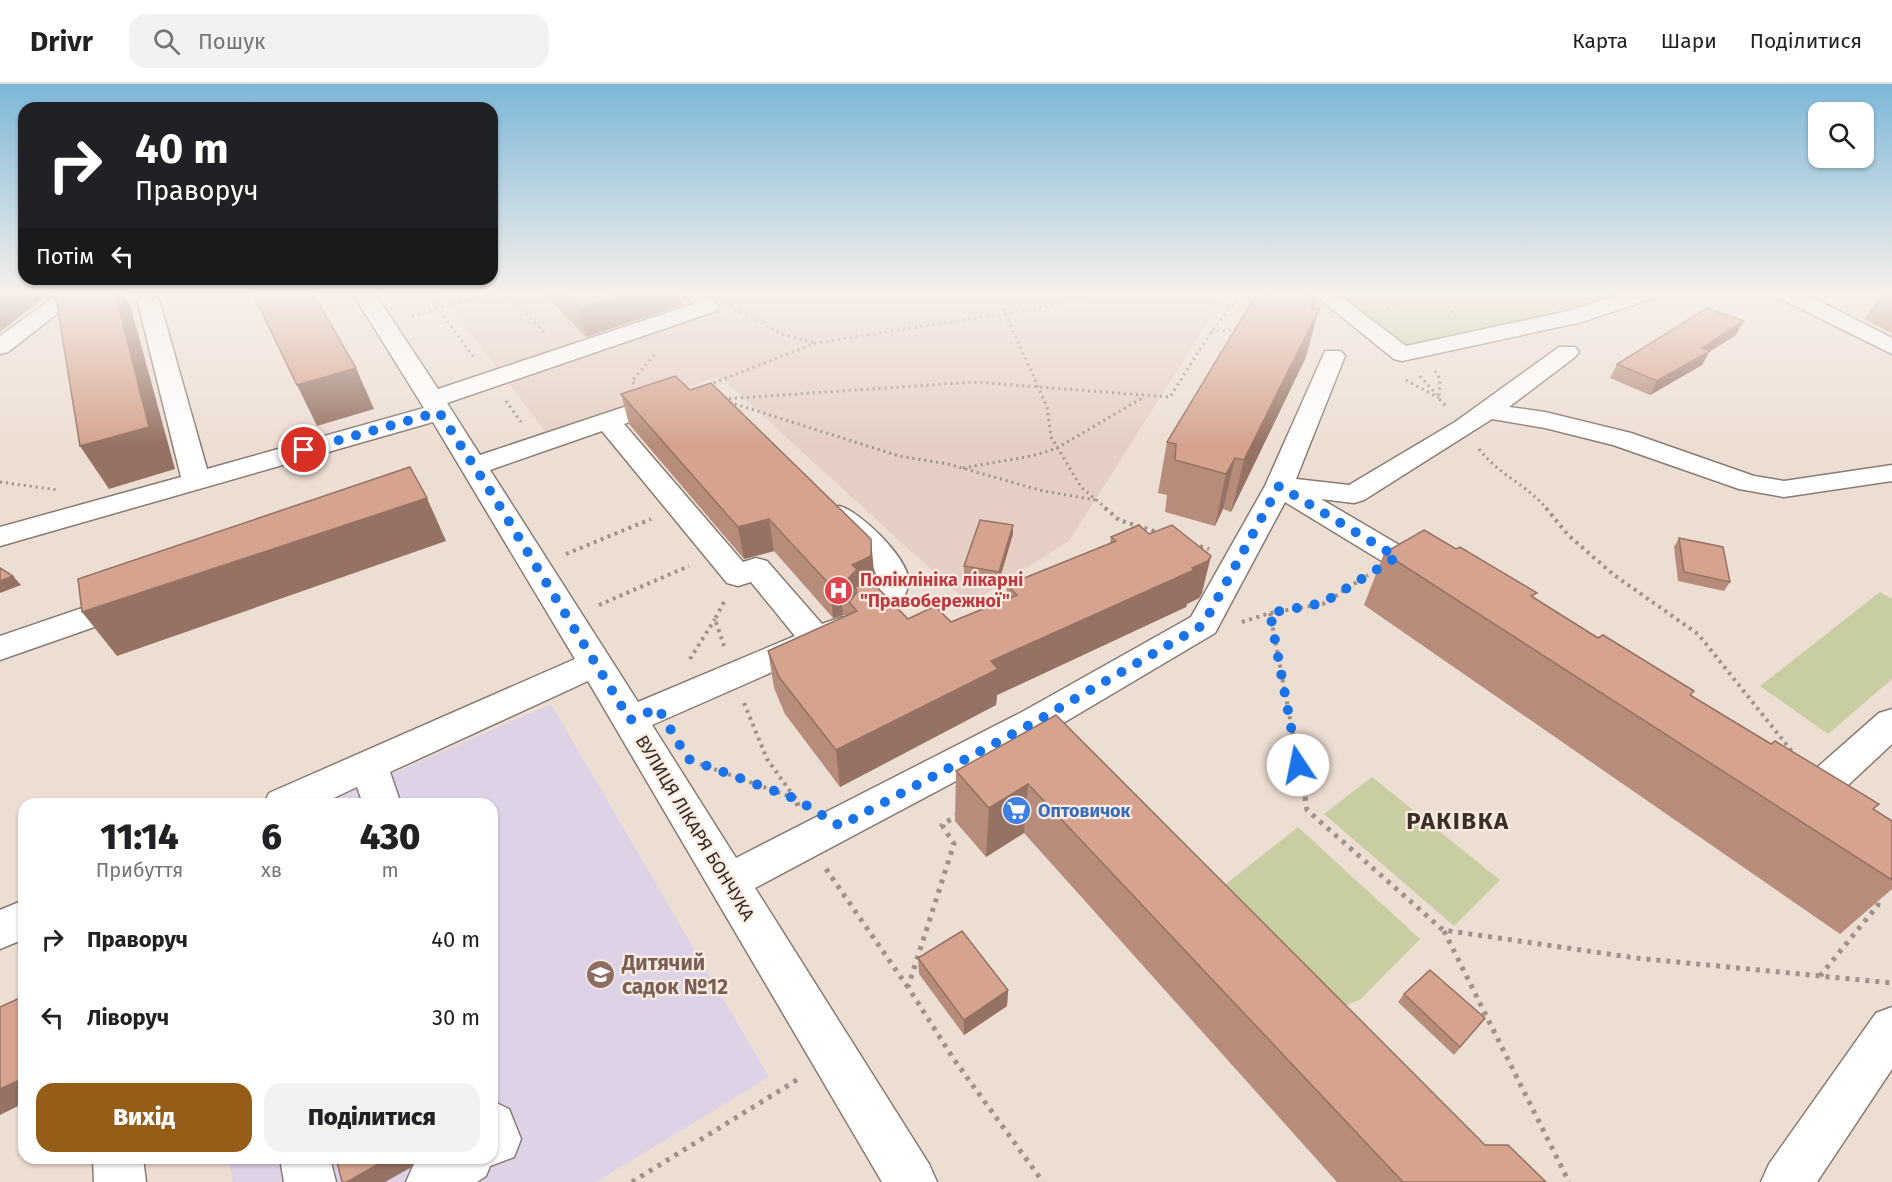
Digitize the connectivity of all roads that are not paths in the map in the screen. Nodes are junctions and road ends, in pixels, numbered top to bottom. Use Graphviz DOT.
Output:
graph roads {
  1 [pos="160,343"];
  2 [pos="396,343"];
  3 [pos="593,343"];
  4 [pos="1389,343"];
  5 [pos="1456,343"];
  6 [pos="1567,352"];
  7 [pos="1333,356"];
  8 [pos="689,397"];
  9 [pos="435,406"];
  10 [pos="1487,411"];
  11 [pos="607,421"];
  12 [pos="474,466"];
  13 [pos="1892,473"];
  14 [pos="196,481"];
  15 [pos="1279,486"];
  16 [pos="821,498"];
  17 [pos="0,537"];
  18 [pos="1448,588"];
  19 [pos="154,594"];
  20 [pos="869,613"];
  21 [pos="0,648"];
  22 [pos="595,664"];
  23 [pos="644,714"];
  24 [pos="1892,723"];
  25 [pos="369,766"];
  26 [pos="297,798"];
  27 [pos="380,798"];
  28 [pos="1803,803"];
  29 [pos="729,882"];
  30 [pos="18,922"];
  31 [pos="0,930"];
  32 [pos="1892,1029"];
  33 [pos="118,1164"];
  34 [pos="306,1164"];
  35 [pos="459,1164"];
  36 [pos="120,1182"];
  37 [pos="310,1182"];
  38 [pos="432,1182"];
  39 [pos="911,1182"];
  40 [pos="1787,1182"];
  1 -- 14 [label="street"];
  2 -- 9 [label="street, ВУЛИЦЯ ЛІКАРЯ БОНЧУКА"];
  3 -- 9 [label="street"];
  4 -- 5 [label="street"];
  6 -- 10 [label="street"];
  7 -- 15 [label="street"];
  8 -- 11 [label="street"];
  9 -- 12 [label="street, ВУЛИЦЯ ЛІКАРЯ БОНЧУКА"];
  9 -- 14 [label="street"];
  10 -- 13 [label="street"];
  10 -- 15 [label="street"];
  11 -- 12 [label="street"];
  11 -- 23 [label="street"];
  12 -- 22 [label="street, ВУЛИЦЯ ЛІКАРЯ БОНЧУКА"];
  14 -- 17 [label="street"];
  15 -- 18 [label="street"];
  15 -- 29 [label="street"];
  16 -- 20 [label="street"];
  19 -- 21 [label="street"];
  22 -- 23 [label="street, ВУЛИЦЯ ЛІКАРЯ БОНЧУКА"];
  22 -- 25 [label="street"];
  23 -- 29 [label="street, ВУЛИЦЯ ЛІКАРЯ БОНЧУКА"];
  24 -- 28 [label="street"];
  25 -- 26 [label="street"];
  25 -- 27 [label="street"];
  29 -- 39 [label="street, ВУЛИЦЯ ЛІКАРЯ БОНЧУКА"];
  30 -- 31 [label="street"];
  32 -- 40 [label="street"];
  33 -- 36 [label="street"];
  34 -- 37 [label="street"];
  35 -- 38 [label="street"];
}
